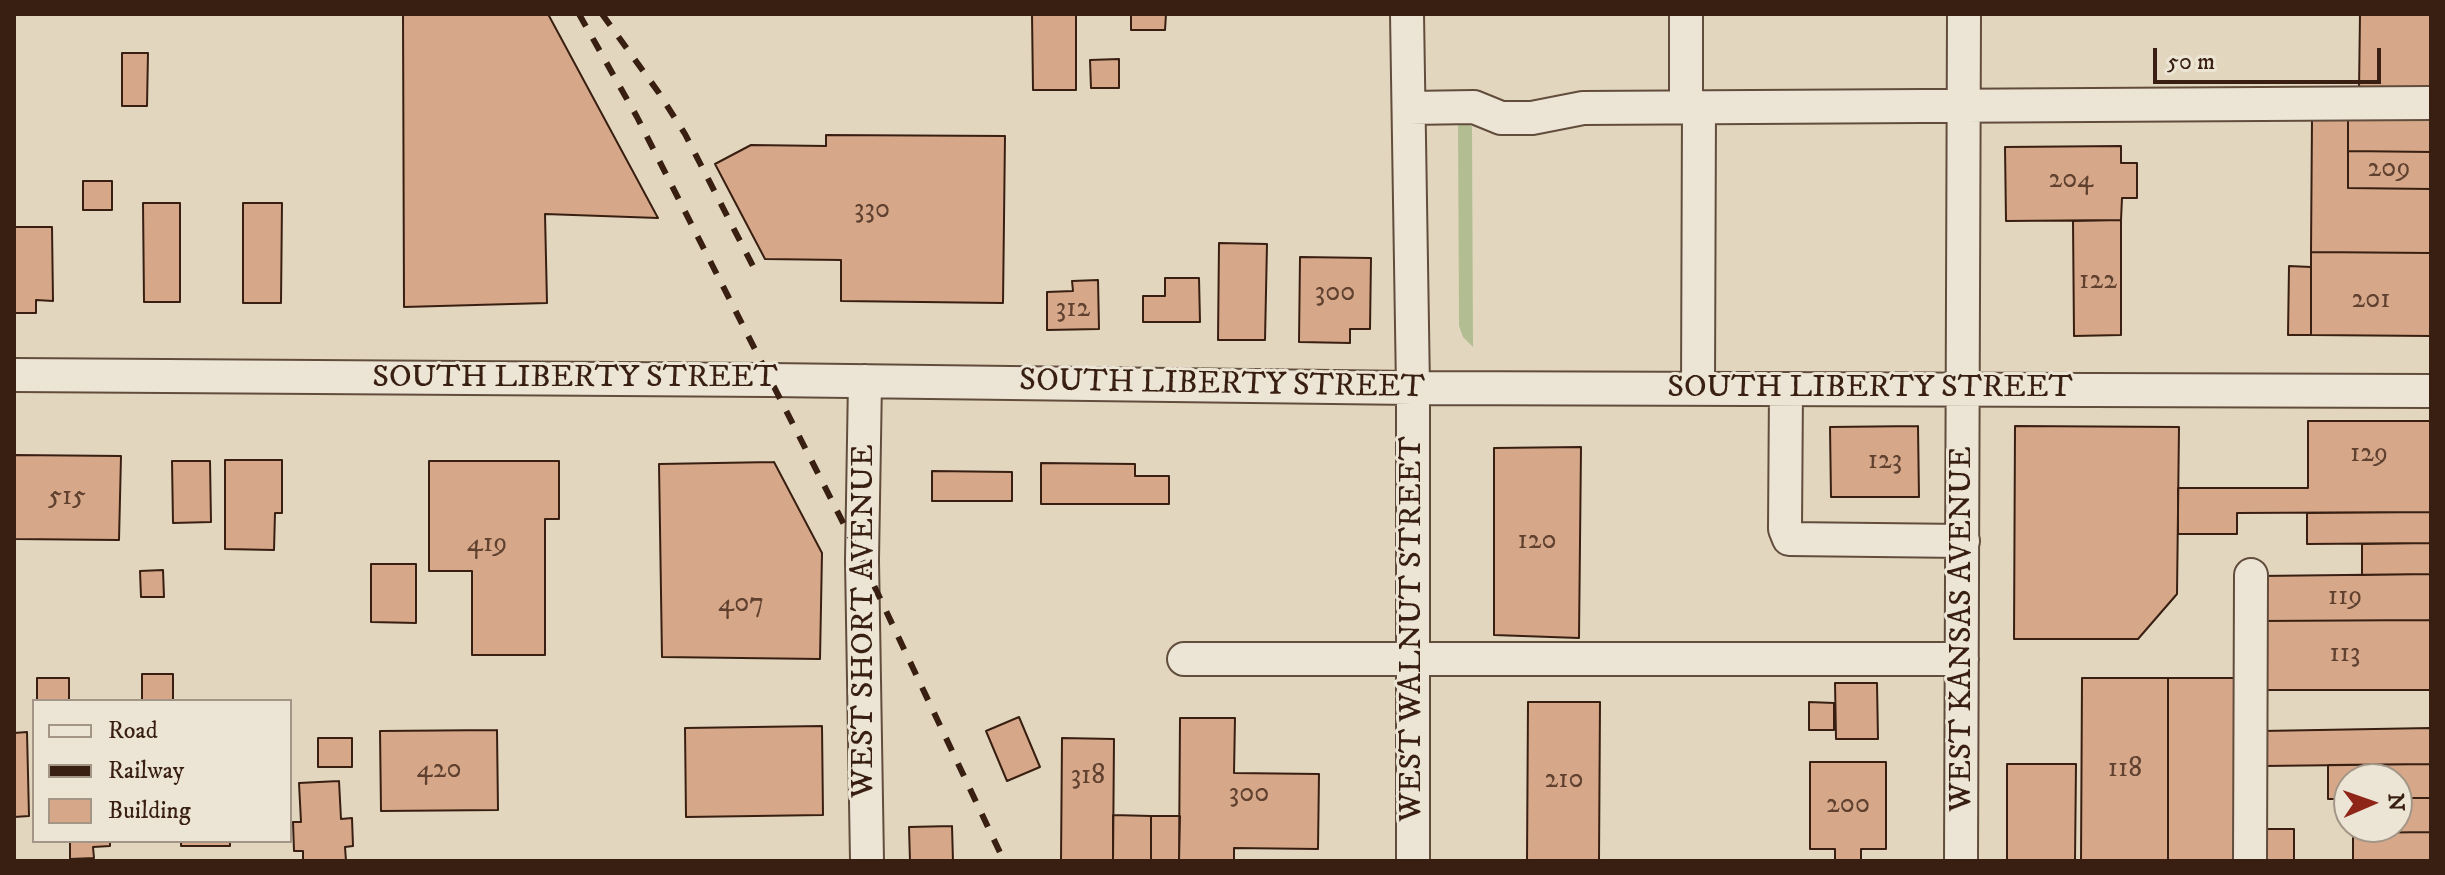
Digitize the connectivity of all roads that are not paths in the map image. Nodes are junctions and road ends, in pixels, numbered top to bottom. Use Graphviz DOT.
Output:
graph roads {
  1 [pos="1407,14"];
  2 [pos="1686,14"];
  3 [pos="1964,14"];
  4 [pos="2431,103"];
  5 [pos="1692,107"];
  6 [pos="1964,107"];
  7 [pos="1409,108"];
  8 [pos="14,375"];
  9 [pos="865,381"];
  10 [pos="1413,388"];
  11 [pos="1698,389"];
  12 [pos="1786,389"];
  13 [pos="1964,389"];
  14 [pos="2431,391"];
  15 [pos="1963,541"];
  16 [pos="2251,575"];
  17 [pos="1184,659"];
  18 [pos="1413,659"];
  19 [pos="1962,659"];
  20 [pos="867,861"];
  21 [pos="1413,861"];
  22 [pos="1961,861"];
  23 [pos="2250,861"];
  1 -- 7 [label="street, WEST WALNUT STREET"];
  2 -- 5 [label="street"];
  3 -- 6 [label="street, WEST KANSAS AVENUE"];
  4 -- 6 [label="street"];
  5 -- 6 [label="street"];
  5 -- 7 [label="street"];
  5 -- 11 [label="street"];
  6 -- 13 [label="street, WEST KANSAS AVENUE"];
  7 -- 10 [label="street, WEST WALNUT STREET"];
  8 -- 9 [label="street, SOUTH LIBERTY STREET"];
  9 -- 10 [label="street, SOUTH LIBERTY STREET"];
  9 -- 20 [label="street, WEST SHORT AVENUE"];
  10 -- 11 [label="street, SOUTH LIBERTY STREET"];
  10 -- 18 [label="street, WEST WALNUT STREET"];
  11 -- 12 [label="street, SOUTH LIBERTY STREET"];
  12 -- 13 [label="street, SOUTH LIBERTY STREET"];
  12 -- 15 [label="street"];
  13 -- 14 [label="street, SOUTH LIBERTY STREET"];
  13 -- 15 [label="street, WEST KANSAS AVENUE"];
  15 -- 19 [label="street, WEST KANSAS AVENUE"];
  16 -- 23 [label="street"];
  17 -- 18 [label="street"];
  18 -- 19 [label="street"];
  18 -- 21 [label="street, WEST WALNUT STREET"];
  19 -- 22 [label="street, WEST KANSAS AVENUE"];
}
